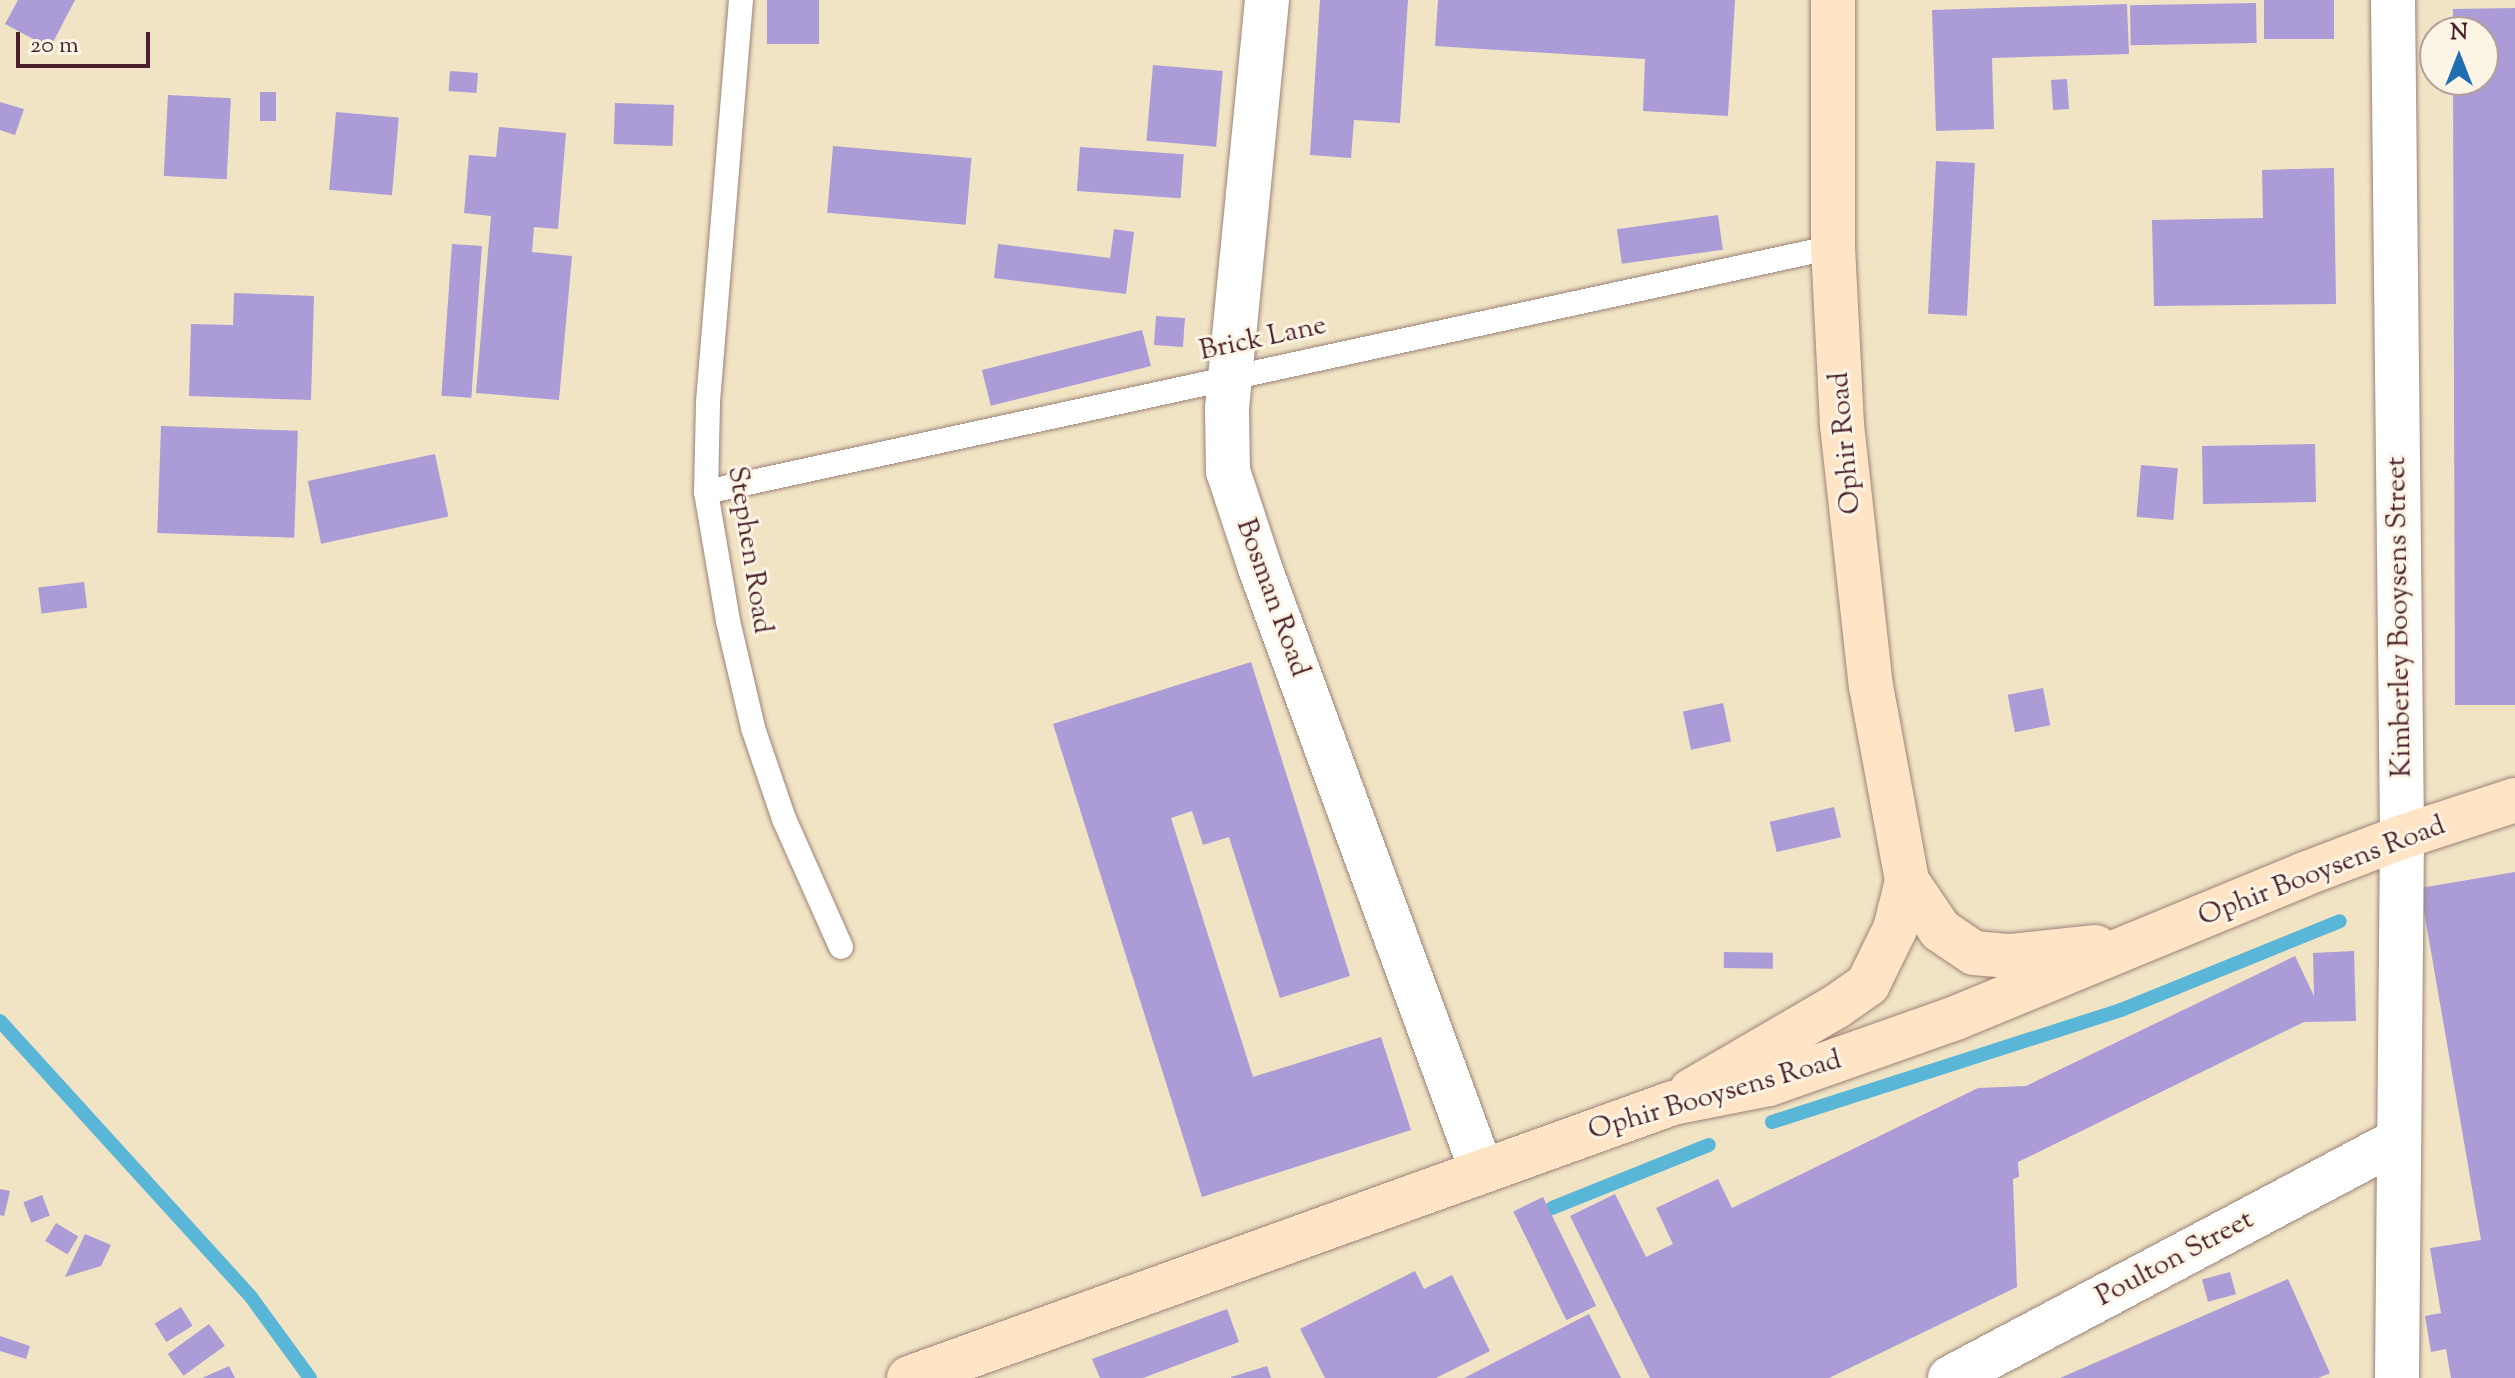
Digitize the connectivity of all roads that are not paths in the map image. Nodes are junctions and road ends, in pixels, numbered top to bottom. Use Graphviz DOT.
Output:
graph roads {
  1 [pos="741,0"];
  2 [pos="1267,0"];
  3 [pos="1833,0"];
  4 [pos="2393,0"];
  5 [pos="1833,247"];
  6 [pos="1232,376"];
  7 [pos="706,492"];
  8 [pos="2515,800"];
  9 [pos="2402,837"];
  10 [pos="1907,881"];
  11 [pos="841,947"];
  12 [pos="2136,947"];
  13 [pos="1673,1103"];
  14 [pos="2399,1140"];
  15 [pos="1481,1169"];
  16 [pos="972,1367"];
  17 [pos="909,1378"];
  18 [pos="1950,1378"];
  19 [pos="2397,1378"];
  1 -- 7 [label="lane, Stephen Road"];
  2 -- 6 [label="street, Bosman Road"];
  3 -- 5 [label="main road, Ophir Road"];
  4 -- 9 [label="street, Kimberley Booysens Street"];
  5 -- 6 [label="lane, Brick Lane"];
  5 -- 10 [label="main road, Ophir Road"];
  6 -- 7 [label="lane, Brick Lane"];
  6 -- 15 [label="street, Bosman Road"];
  7 -- 11 [label="lane, Stephen Road"];
  8 -- 9 [label="main road, Ophir Booysens Road"];
  9 -- 12 [label="main road, Ophir Booysens Road"];
  9 -- 14 [label="street, Kimberley Booysens Street"];
  10 -- 12 [label="main road"];
  10 -- 13 [label="main road"];
  12 -- 13 [label="main road, Ophir Booysens Road"];
  13 -- 15 [label="main road, Ophir Booysens Road"];
  14 -- 18 [label="street, Poulton Street"];
  14 -- 19 [label="street, Kimberley Booysens Street"];
  15 -- 16 [label="main road, Ophir Booysens Road"];
  16 -- 17 [label="main road, Ophir Booysens Road"];
}
